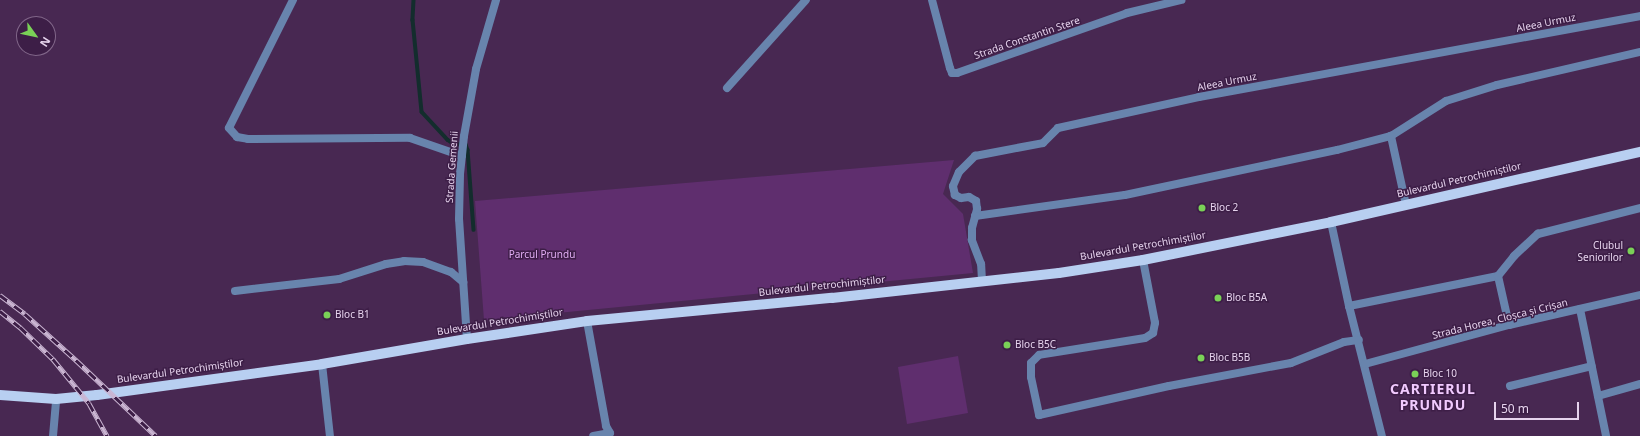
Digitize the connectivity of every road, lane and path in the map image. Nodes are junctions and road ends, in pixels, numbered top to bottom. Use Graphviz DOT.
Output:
graph roads {
  1 [pos="293,0"];
  2 [pos="496,0"];
  3 [pos="806,0"];
  4 [pos="932,0"];
  5 [pos="1181,0"];
  6 [pos="1640,16"];
  7 [pos="1640,52"];
  8 [pos="727,88"];
  9 [pos="1391,136"];
  10 [pos="1640,152"];
  11 [pos="462,156"];
  12 [pos="1406,205"];
  13 [pos="1640,208"];
  14 [pos="975,216"];
  15 [pos="1331,222"];
  16 [pos="1143,260"];
  17 [pos="1498,276"];
  18 [pos="982,281"];
  19 [pos="463,282"];
  20 [pos="235,291"];
  21 [pos="1640,295"];
  22 [pos="1349,306"];
  23 [pos="1580,309"];
  24 [pos="587,321"];
  25 [pos="1509,325"];
  26 [pos="468,339"];
  27 [pos="1359,340"];
  28 [pos="322,364"];
  29 [pos="1365,364"];
  30 [pos="1592,366"];
  31 [pos="1640,384"];
  32 [pos="1510,386"];
  33 [pos="0,395"];
  34 [pos="1598,396"];
  35 [pos="56,399"];
  36 [pos="611,435"];
  37 [pos="53,436"];
  38 [pos="330,436"];
  39 [pos="593,436"];
  40 [pos="1382,436"];
  41 [pos="1606,436"];
  1 -- 11 [label="street"];
  2 -- 11 [label="street, Strada Gemenii"];
  3 -- 8 [label="street"];
  4 -- 5 [label="street, Strada Constantin Stere"];
  6 -- 14 [label="street, Aleea Urmuz"];
  7 -- 9 [label="street"];
  9 -- 12 [label="street"];
  9 -- 14 [label="street"];
  10 -- 12 [label="main road, Bulevardul Petrochimiștilor"];
  11 -- 19 [label="street, Strada Gemenii"];
  12 -- 15 [label="main road, Bulevardul Petrochimiștilor"];
  13 -- 17 [label="street"];
  14 -- 18 [label="street, Aleea Urmuz"];
  15 -- 16 [label="main road, Bulevardul Petrochimiștilor"];
  15 -- 22 [label="street"];
  16 -- 18 [label="main road, Bulevardul Petrochimiștilor"];
  16 -- 27 [label="street"];
  17 -- 22 [label="street"];
  17 -- 25 [label="street"];
  18 -- 24 [label="main road, Bulevardul Petrochimiștilor"];
  19 -- 20 [label="street"];
  19 -- 26 [label="street, Strada Gemenii"];
  21 -- 23 [label="street, Strada Horea, Cloșca și Crișan"];
  22 -- 27 [label="street"];
  23 -- 25 [label="street, Strada Horea, Cloșca și Crișan"];
  23 -- 30 [label="street"];
  24 -- 26 [label="main road, Bulevardul Petrochimiștilor"];
  24 -- 36 [label="street"];
  25 -- 29 [label="street, Strada Horea, Cloșca și Crișan"];
  26 -- 28 [label="main road, Bulevardul Petrochimiștilor"];
  27 -- 29 [label="street"];
  28 -- 35 [label="main road, Bulevardul Petrochimiștilor"];
  28 -- 38 [label="street"];
  29 -- 40 [label="street"];
  30 -- 32 [label="street"];
  30 -- 34 [label="street"];
  31 -- 34 [label="street"];
  33 -- 35 [label="main road, Bulevardul Petrochimiștilor"];
  34 -- 41 [label="street"];
  35 -- 37 [label="street"];
  36 -- 39 [label="street"];
}
